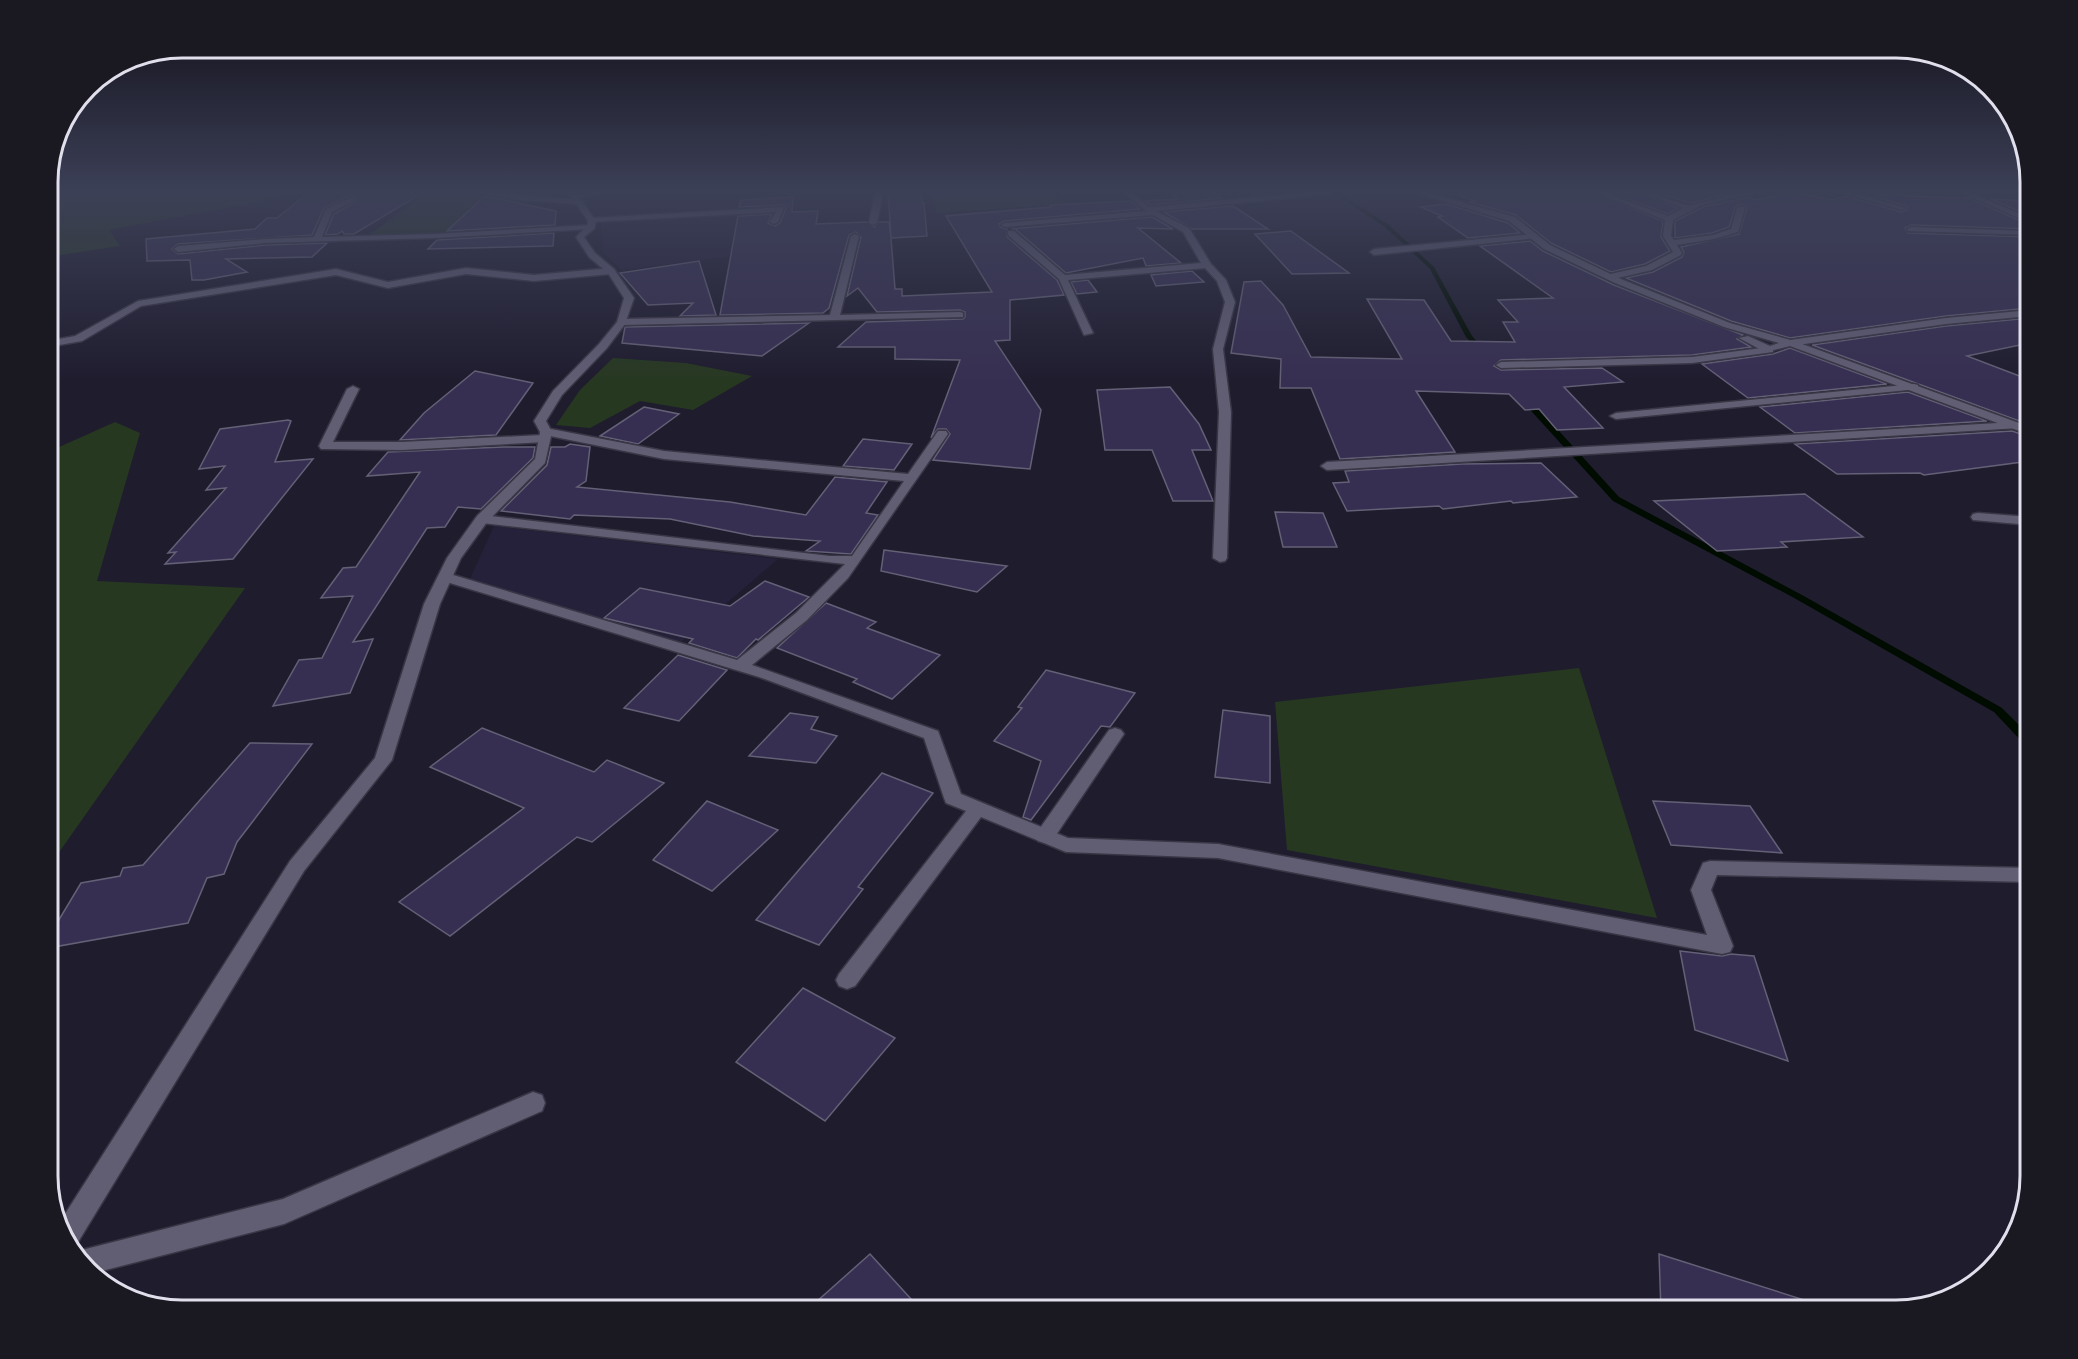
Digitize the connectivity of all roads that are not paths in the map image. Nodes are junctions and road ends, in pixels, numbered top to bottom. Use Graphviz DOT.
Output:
graph roads {
  1 [pos="592,255"];
  2 [pos="850,255"];
  3 [pos="1037,255"];
  4 [pos="1201,255"];
  5 [pos="1564,255"];
  6 [pos="1673,255"];
  7 [pos="1207,265"];
  8 [pos="611,271"];
  9 [pos="1609,277"];
  10 [pos="1063,278"];
  11 [pos="1670,302"];
  12 [pos="2020,314"];
  13 [pos="960,315"];
  14 [pos="834,318"];
  15 [pos="622,322"];
  16 [pos="1088,333"];
  17 [pos="59,342"];
  18 [pos="1790,343"];
  19 [pos="1769,350"];
  20 [pos="1501,365"];
  21 [pos="1914,387"];
  22 [pos="353,388"];
  23 [pos="1616,416"];
  24 [pos="2015,426"];
  25 [pos="2020,428"];
  26 [pos="942,434"];
  27 [pos="546,435"];
  28 [pos="1327,466"];
  29 [pos="912,478"];
  30 [pos="1978,517"];
  31 [pos="482,519"];
  32 [pos="2020,520"];
  33 [pos="1220,558"];
  34 [pos="856,560"];
  35 [pos="445,578"];
  36 [pos="740,666"];
  37 [pos="1115,734"];
  38 [pos="978,808"];
  39 [pos="1045,836"];
  40 [pos="2020,875"];
  41 [pos="847,980"];
  42 [pos="534,1103"];
  43 [pos="70,1229"];
  44 [pos="91,1260"];
  1 -- 8 [label="street"];
  2 -- 14 [label="street"];
  3 -- 10 [label="street"];
  4 -- 7 [label="street"];
  5 -- 9 [label="street"];
  6 -- 9 [label="street"];
  7 -- 10 [label="street"];
  7 -- 33 [label="street"];
  8 -- 15 [label="street"];
  8 -- 17 [label="street"];
  9 -- 11 [label="street"];
  10 -- 16 [label="street"];
  11 -- 18 [label="street"];
  11 -- 19 [label="street"];
  12 -- 18 [label="street"];
  13 -- 14 [label="street"];
  14 -- 15 [label="street"];
  15 -- 27 [label="street"];
  18 -- 19 [label="street"];
  18 -- 21 [label="street"];
  19 -- 20 [label="street"];
  21 -- 23 [label="street"];
  21 -- 24 [label="street"];
  22 -- 27 [label="street"];
  24 -- 25 [label="street"];
  24 -- 28 [label="street"];
  26 -- 29 [label="street"];
  27 -- 29 [label="street"];
  27 -- 31 [label="street"];
  29 -- 34 [label="street"];
  30 -- 32 [label="street"];
  31 -- 34 [label="street"];
  31 -- 35 [label="street"];
  34 -- 36 [label="street"];
  35 -- 36 [label="street"];
  35 -- 43 [label="street"];
  36 -- 38 [label="street"];
  37 -- 39 [label="street"];
  38 -- 39 [label="street"];
  38 -- 41 [label="street"];
  39 -- 40 [label="street"];
  42 -- 44 [label="street"];
}
